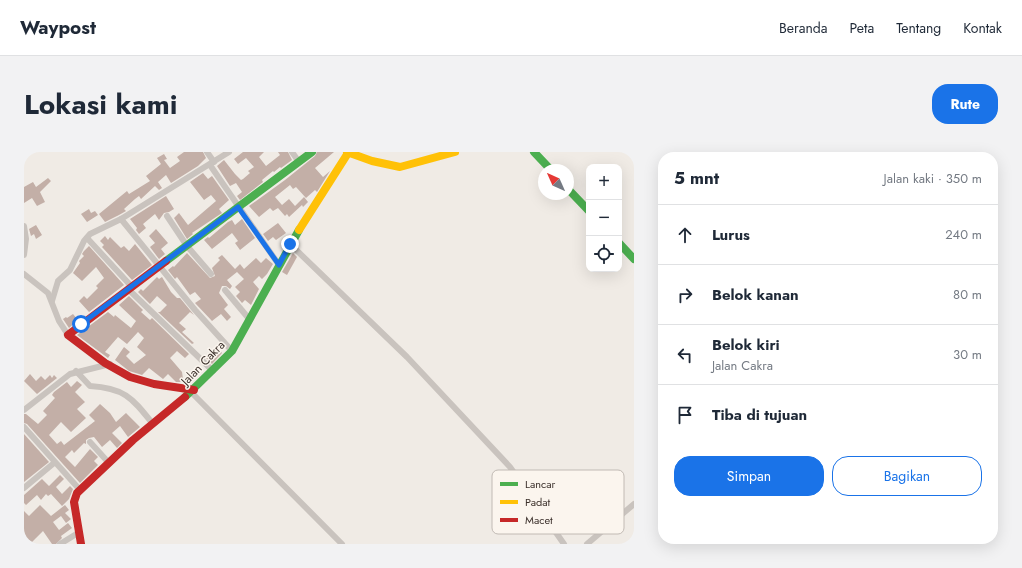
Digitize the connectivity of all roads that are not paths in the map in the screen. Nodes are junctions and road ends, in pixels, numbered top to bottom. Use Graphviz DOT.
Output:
graph roads {
  1 [pos="207,152"];
  2 [pos="229,152"];
  3 [pos="292,152"];
  4 [pos="312,152"];
  5 [pos="455,152"];
  6 [pos="534,152"];
  7 [pos="348,153"];
  8 [pos="299,162"];
  9 [pos="212,163"];
  10 [pos="545,164"];
  11 [pos="574,195"];
  12 [pos="238,207"];
  13 [pos="586,208"];
  14 [pos="167,216"];
  15 [pos="121,219"];
  16 [pos="24,226"];
  17 [pos="87,238"];
  18 [pos="290,244"];
  19 [pos="187,246"];
  20 [pos="622,246"];
  21 [pos="24,254"];
  22 [pos="634,259"];
  23 [pos="279,265"];
  24 [pos="160,266"];
  25 [pos="24,274"];
  26 [pos="211,274"];
  27 [pos="130,288"];
  28 [pos="225,290"];
  29 [pos="52,301"];
  30 [pos="250,320"];
  31 [pos="68,335"];
  32 [pos="232,351"];
  33 [pos="110,364"];
  34 [pos="76,371"];
  35 [pos="213,371"];
  36 [pos="192,391"];
  37 [pos="24,410"];
  38 [pos="153,424"];
  39 [pos="24,428"];
  40 [pos="90,442"];
  41 [pos="108,462"];
  42 [pos="54,463"];
  43 [pos="512,470"];
  44 [pos="24,488"];
  45 [pos="80,490"];
  46 [pos="634,504"];
  47 [pos="624,513"];
  48 [pos="78,533"];
  49 [pos="557,534"];
  50 [pos="599,534"];
  51 [pos="60,544"];
  52 [pos="81,544"];
  53 [pos="342,544"];
  54 [pos="564,544"];
  55 [pos="587,544"];
  1 -- 9 [label="street"];
  2 -- 9 [label="street"];
  3 -- 8 [label="street"];
  4 -- 8 [label="street"];
  5 -- 7 [label="street"];
  6 -- 10 [label="street"];
  7 -- 18 [label="street, Jalan Cakra"];
  8 -- 12 [label="street"];
  9 -- 12 [label="street"];
  9 -- 15 [label="street"];
  11 -- 13 [label="street"];
  12 -- 19 [label="street"];
  12 -- 23 [label="street"];
  14 -- 19 [label="street"];
  15 -- 17 [label="street"];
  15 -- 24 [label="street"];
  16 -- 21 [label="street"];
  17 -- 27 [label="street"];
  17 -- 29 [label="street"];
  18 -- 23 [label="street, Jalan Cakra"];
  18 -- 43 [label="street"];
  19 -- 24 [label="street"];
  19 -- 26 [label="street"];
  20 -- 22 [label="street"];
  23 -- 30 [label="street, Jalan Cakra"];
  24 -- 27 [label="street"];
  24 -- 32 [label="street"];
  25 -- 29 [label="street"];
  27 -- 31 [label="street"];
  27 -- 35 [label="street"];
  28 -- 30 [label="street"];
  29 -- 31 [label="street"];
  30 -- 32 [label="street, Jalan Cakra"];
  31 -- 33 [label="street"];
  32 -- 35 [label="street, Jalan Cakra"];
  33 -- 34 [label="street"];
  33 -- 36 [label="street"];
  34 -- 37 [label="street"];
  34 -- 38 [label="street"];
  35 -- 36 [label="street, Jalan Cakra"];
  36 -- 38 [label="street, Jalan Cakra"];
  36 -- 53 [label="street"];
  38 -- 41 [label="street, Jalan Cakra"];
  39 -- 42 [label="street"];
  40 -- 41 [label="street"];
  41 -- 45 [label="street, Jalan Cakra"];
  42 -- 44 [label="street"];
  42 -- 45 [label="street"];
  45 -- 48 [label="street, Jalan Cakra"];
  46 -- 47 [label="street"];
  48 -- 51 [label="street"];
  48 -- 52 [label="street, Jalan Cakra"];
  49 -- 54 [label="street"];
  50 -- 55 [label="street"];
}
